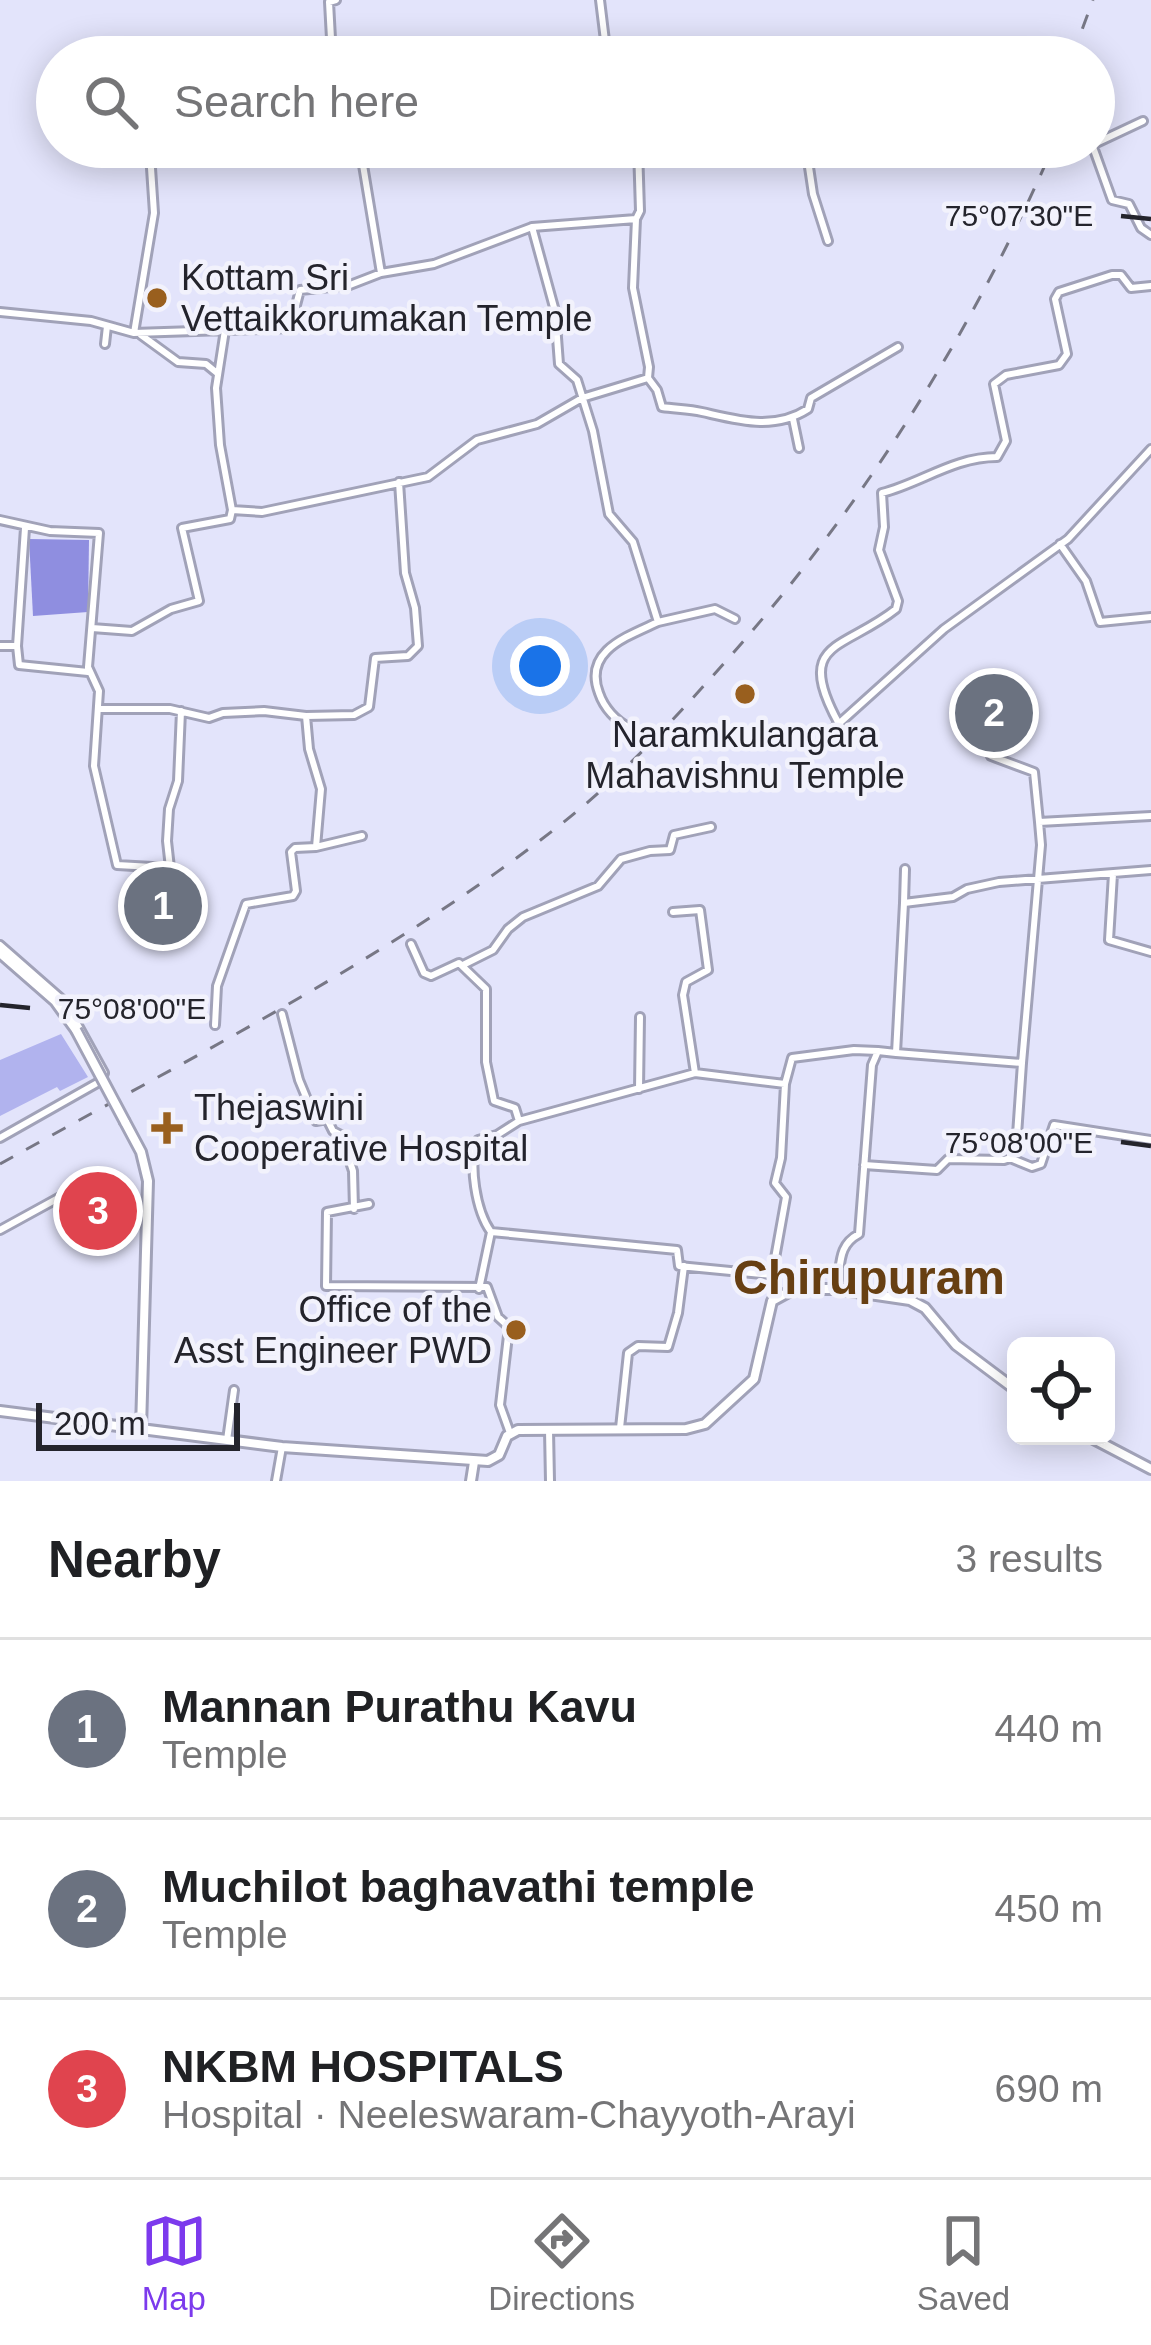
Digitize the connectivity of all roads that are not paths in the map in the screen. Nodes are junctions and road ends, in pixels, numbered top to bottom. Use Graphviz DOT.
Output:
graph roads {
  1 [pos="336,0"];
  2 [pos="600,0"];
  3 [pos="331,36"];
  4 [pos="605,36"];
  5 [pos="1144,121"];
  6 [pos="1115,135"];
  7 [pos="151,168"];
  8 [pos="364,168"];
  9 [pos="639,168"];
  10 [pos="809,168"];
  11 [pos="1102,168"];
  12 [pos="636,219"];
  13 [pos="532,227"];
  14 [pos="1150,236"];
  15 [pos="828,241"];
  16 [pos="381,273"];
  17 [pos="1151,286"];
  18 [pos="0,312"];
  19 [pos="107,326"];
  20 [pos="225,330"];
  21 [pos="136,332"];
  22 [pos="105,344"];
  23 [pos="898,347"];
  24 [pos="218,376"];
  25 [pos="648,378"];
  26 [pos="582,398"];
  27 [pos="793,419"];
  28 [pos="799,448"];
  29 [pos="1151,449"];
  30 [pos="399,482"];
  31 [pos="232,510"];
  32 [pos="0,520"];
  33 [pos="25,528"];
  34 [pos="1060,544"];
  35 [pos="1151,617"];
  36 [pos="735,619"];
  37 [pos="658,622"];
  38 [pos="92,628"];
  39 [pos="0,646"];
  40 [pos="17,646"];
  41 [pos="88,667"];
  42 [pos="98,709"];
  43 [pos="181,712"];
  44 [pos="306,716"];
  45 [pos="630,728"];
  46 [pos="992,756"];
  47 [pos="1151,816"];
  48 [pos="1039,822"];
  49 [pos="711,827"];
  50 [pos="362,836"];
  51 [pos="316,847"];
  52 [pos="905,869"];
  53 [pos="1151,870"];
  54 [pos="1113,874"];
  55 [pos="1036,878"];
  56 [pos="904,903"];
  57 [pos="673,911"];
  58 [pos="411,944"];
  59 [pos="0,949"];
  60 [pos="1151,952"];
  61 [pos="463,965"];
  62 [pos="282,1014"];
  63 [pos="640,1017"];
  64 [pos="215,1025"];
  65 [pos="878,1051"];
  66 [pos="896,1053"];
  67 [pos="1022,1063"];
  68 [pos="695,1073"];
  69 [pos="785,1084"];
  70 [pos="639,1089"];
  71 [pos="519,1121"];
  72 [pos="0,1138"];
  73 [pos="1151,1140"];
  74 [pos="1010,1158"];
  75 [pos="864,1166"];
  76 [pos="93,1179"];
  77 [pos="369,1204"];
  78 [pos="354,1209"];
  79 [pos="0,1230"];
  80 [pos="491,1232"];
  81 [pos="684,1266"];
  82 [pos="772,1275"];
  83 [pos="479,1289"];
  84 [pos="836,1289"];
  85 [pos="775,1297"];
  86 [pos="1007,1383"];
  87 [pos="234,1390"];
  88 [pos="0,1411"];
  89 [pos="620,1428"];
  90 [pos="142,1430"];
  91 [pos="549,1430"];
  92 [pos="510,1433"];
  93 [pos="227,1441"];
  94 [pos="1105,1445"];
  95 [pos="281,1447"];
  96 [pos="475,1462"];
  97 [pos="1151,1469"];
  98 [pos="276,1481"];
  99 [pos="471,1481"];
  100 [pos="550,1481"];
  1 -- 3 [label="street"];
  2 -- 4 [label="street"];
  5 -- 6 [label="street"];
  7 -- 21 [label="street"];
  8 -- 16 [label="street"];
  9 -- 12 [label="street"];
  10 -- 15 [label="street"];
  11 -- 14 [label="street"];
  12 -- 13 [label="street"];
  12 -- 25 [label="street"];
  13 -- 16 [label="street"];
  13 -- 26 [label="street"];
  16 -- 20 [label="street"];
  17 -- 34 [label="street"];
  18 -- 19 [label="street"];
  19 -- 21 [label="street"];
  19 -- 22 [label="street"];
  20 -- 21 [label="street"];
  20 -- 24 [label="street"];
  21 -- 24 [label="street"];
  23 -- 27 [label="street"];
  24 -- 31 [label="street"];
  25 -- 26 [label="street"];
  25 -- 27 [label="street"];
  26 -- 30 [label="street"];
  26 -- 37 [label="street"];
  27 -- 28 [label="street"];
  29 -- 34 [label="street"];
  30 -- 31 [label="street"];
  30 -- 44 [label="street"];
  31 -- 38 [label="street"];
  32 -- 33 [label="street"];
  33 -- 38 [label="street"];
  33 -- 40 [label="street"];
  34 -- 35 [label="street"];
  36 -- 37 [label="street"];
  37 -- 45 [label="street"];
  38 -- 41 [label="street"];
  39 -- 40 [label="street"];
  40 -- 41 [label="street"];
  41 -- 42 [label="street"];
  42 -- 43 [label="street"];
  42 -- 43 [label="street"];
  43 -- 44 [label="street"];
  44 -- 51 [label="street"];
  46 -- 48 [label="street"];
  47 -- 48 [label="street"];
  48 -- 55 [label="street"];
  49 -- 61 [label="street"];
  50 -- 51 [label="street"];
  51 -- 64 [label="street"];
  52 -- 56 [label="street"];
  53 -- 54 [label="street"];
  54 -- 55 [label="street"];
  54 -- 60 [label="street"];
  55 -- 56 [label="street"];
  55 -- 67 [label="street"];
  56 -- 66 [label="street"];
  57 -- 68 [label="street"];
  58 -- 61 [label="street"];
  59 -- 72 [label="street"];
  59 -- 90 [label="main road, bridge"];
  61 -- 71 [label="street"];
  62 -- 78 [label="street"];
  63 -- 70 [label="street"];
  65 -- 66 [label="street"];
  65 -- 69 [label="street"];
  65 -- 75 [label="street"];
  66 -- 67 [label="street"];
  67 -- 74 [label="street"];
  68 -- 69 [label="street"];
  68 -- 70 [label="street"];
  69 -- 82 [label="street"];
  70 -- 71 [label="street"];
  71 -- 80 [label="street"];
  73 -- 74 [label="street"];
  74 -- 75 [label="street"];
  75 -- 84 [label="street"];
  76 -- 79 [label="street"];
  77 -- 78 [label="street"];
  78 -- 83 [label="street"];
  80 -- 81 [label="street"];
  80 -- 83 [label="street"];
  81 -- 82 [label="street"];
  81 -- 89 [label="street"];
  82 -- 85 [label="street"];
  83 -- 92 [label="street"];
  84 -- 85 [label="main road"];
  84 -- 86 [label="main road"];
  85 -- 89 [label="main road"];
  87 -- 93 [label="street"];
  88 -- 90 [label="main road"];
  89 -- 91 [label="main road"];
  90 -- 93 [label="main road"];
  91 -- 92 [label="main road"];
  91 -- 100 [label="street"];
  92 -- 96 [label="main road"];
  93 -- 95 [label="main road"];
  94 -- 97 [label="main road"];
  95 -- 96 [label="main road"];
  95 -- 98 [label="street"];
  96 -- 99 [label="main road"];
}
